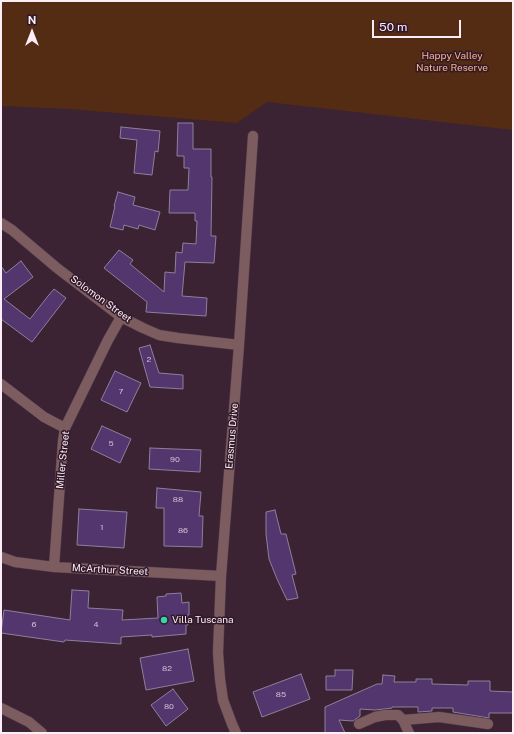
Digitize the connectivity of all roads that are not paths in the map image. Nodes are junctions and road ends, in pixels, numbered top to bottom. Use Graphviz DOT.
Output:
graph roads {
  1 [pos="253,136"];
  2 [pos="1,223"];
  3 [pos="121,317"];
  4 [pos="239,345"];
  5 [pos="1,384"];
  6 [pos="65,428"];
  7 [pos="1,557"];
  8 [pos="54,567"];
  9 [pos="221,576"];
  10 [pos="1,708"];
  11 [pos="404,720"];
  12 [pos="360,724"];
  13 [pos="488,724"];
  14 [pos="42,733"];
  15 [pos="236,733"];
  16 [pos="409,733"];
  1 -- 4 [label="street, Erasmus Drive"];
  2 -- 3 [label="street, Solomon Street"];
  3 -- 4 [label="street, Solomon Street"];
  3 -- 6 [label="street, Miller Street"];
  4 -- 9 [label="street, Erasmus Drive"];
  5 -- 6 [label="street"];
  6 -- 8 [label="street, Miller Street"];
  7 -- 8 [label="street, McArthur Street"];
  8 -- 9 [label="street, McArthur Street"];
  9 -- 15 [label="street, Erasmus Drive"];
  10 -- 14 [label="street"];
  11 -- 12 [label="street"];
  11 -- 13 [label="street"];
  11 -- 16 [label="street"];
}
